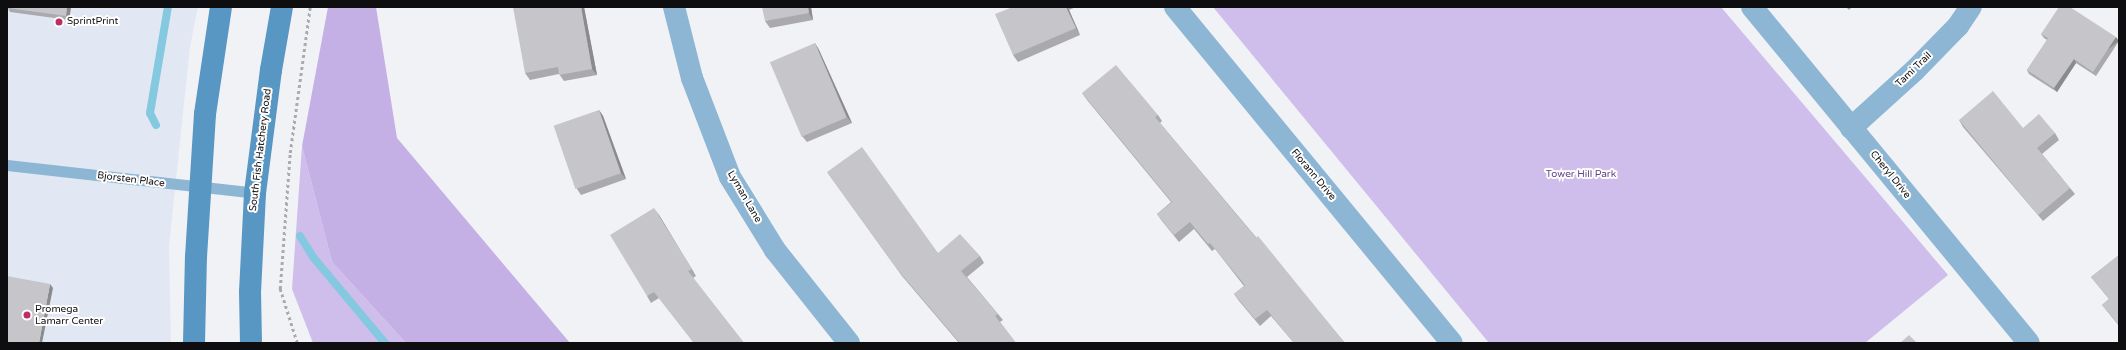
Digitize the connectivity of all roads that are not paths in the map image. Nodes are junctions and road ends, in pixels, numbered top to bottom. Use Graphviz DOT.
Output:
graph roads {
  1 [pos="221,7"];
  2 [pos="282,7"];
  3 [pos="674,7"];
  4 [pos="1175,7"];
  5 [pos="1752,7"];
  6 [pos="1971,7"];
  7 [pos="1851,128"];
  8 [pos="7,165"];
  9 [pos="200,189"];
  10 [pos="255,194"];
  11 [pos="194,343"];
  12 [pos="251,343"];
  13 [pos="849,343"];
  14 [pos="1452,343"];
  15 [pos="2029,343"];
  1 -- 9 [label="main road"];
  2 -- 10 [label="main road, South Fish Hatchery Road"];
  3 -- 13 [label="street, Lyman Lane"];
  4 -- 14 [label="street, Florann Drive"];
  5 -- 7 [label="street, Cheryl Drive"];
  6 -- 7 [label="street, Tami Trail"];
  7 -- 15 [label="street, Cheryl Drive"];
  8 -- 9 [label="lane, Bjorsten Place"];
  9 -- 10 [label="lane, Bjorsten Place"];
  9 -- 11 [label="main road"];
  10 -- 12 [label="main road, South Fish Hatchery Road"];
}
